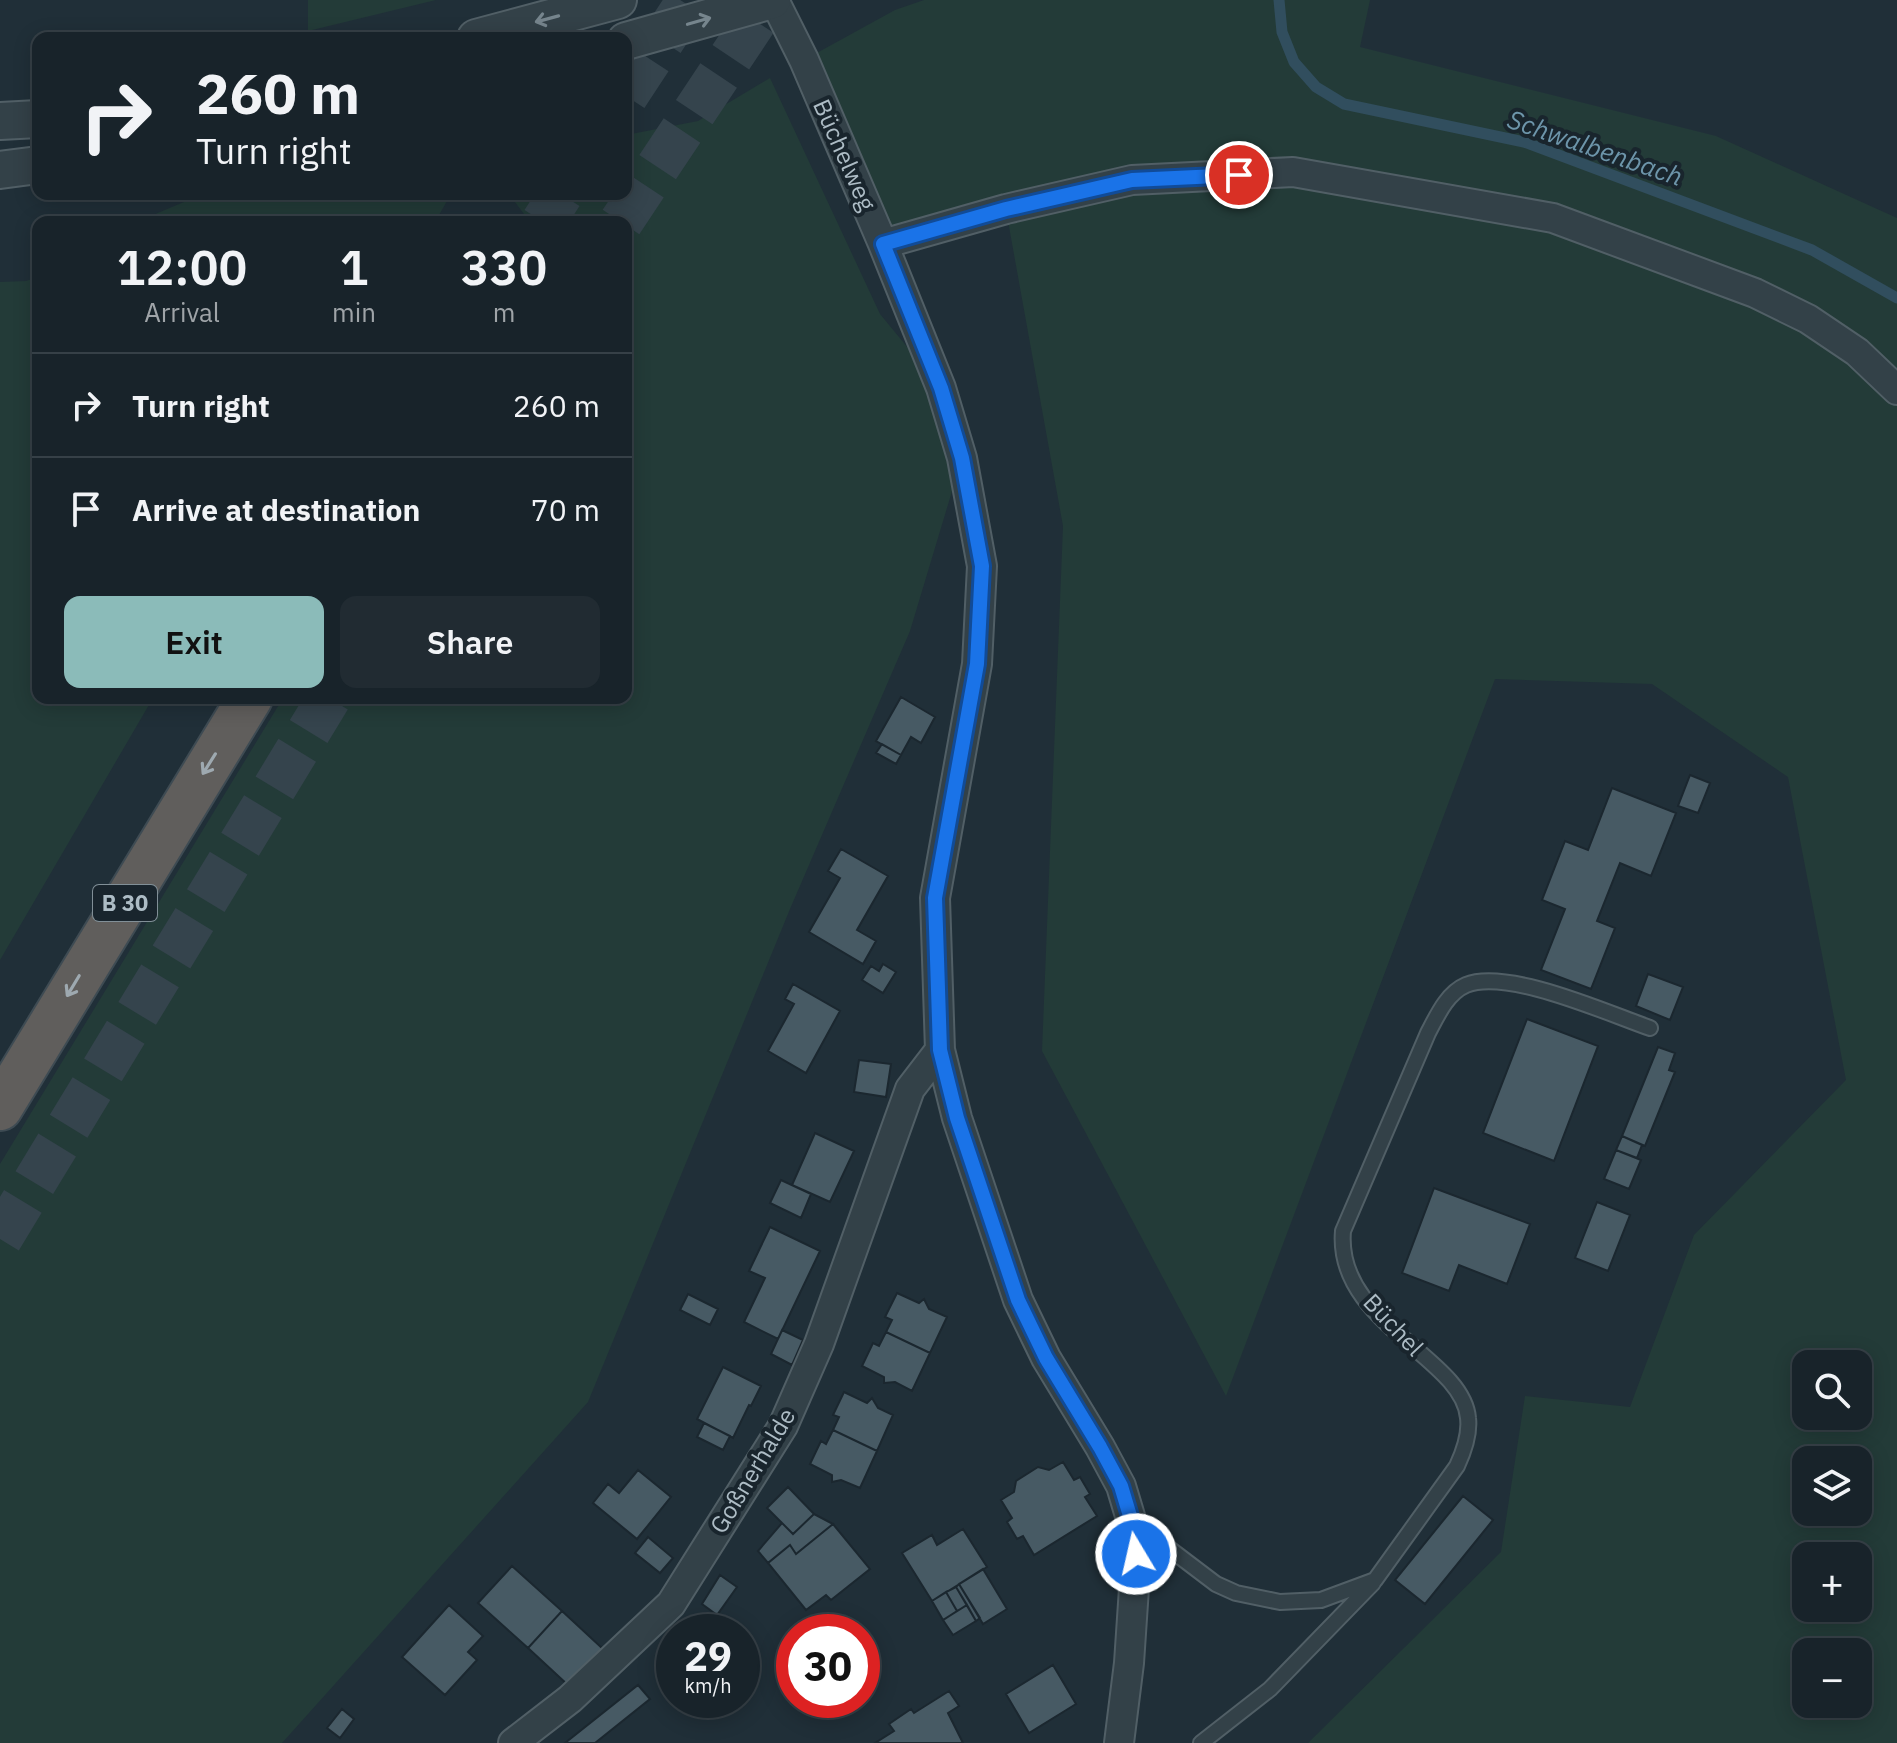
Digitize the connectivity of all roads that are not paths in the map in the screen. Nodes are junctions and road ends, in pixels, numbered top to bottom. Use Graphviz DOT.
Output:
graph roads {
  1 [pos="618,0"];
  2 [pos="773,0"];
  3 [pos="498,32"];
  4 [pos="632,39"];
  5 [pos="32,119"];
  6 [pos="0,121"];
  7 [pos="32,166"];
  8 [pos="0,170"];
  9 [pos="883,244"];
  10 [pos="1897,390"];
  11 [pos="246,704"];
  12 [pos="1650,1028"];
  13 [pos="940,1050"];
  14 [pos="0,1108"];
  15 [pos="1133,1526"];
  16 [pos="1375,1580"];
  17 [pos="513,1743"];
  18 [pos="1119,1743"];
  19 [pos="1201,1743"];
  1 -- 3 [label="street, one-way"];
  4 -- 2 [label="street, one-way"];
  2 -- 9 [label="street, Büchelweg"];
  5 -- 6 [label="street"];
  7 -- 8 [label="street"];
  9 -- 10 [label="street"];
  9 -- 13 [label="street, Büchelweg"];
  11 -- 14 [label="highway, B 30, one-way"];
  12 -- 16 [label="lane, Büchel"];
  13 -- 15 [label="street, Büchelweg"];
  13 -- 17 [label="street, Goßnerhalde"];
  15 -- 16 [label="lane"];
  15 -- 18 [label="street, Büchelweg"];
  16 -- 19 [label="lane, Büchel"];
}
